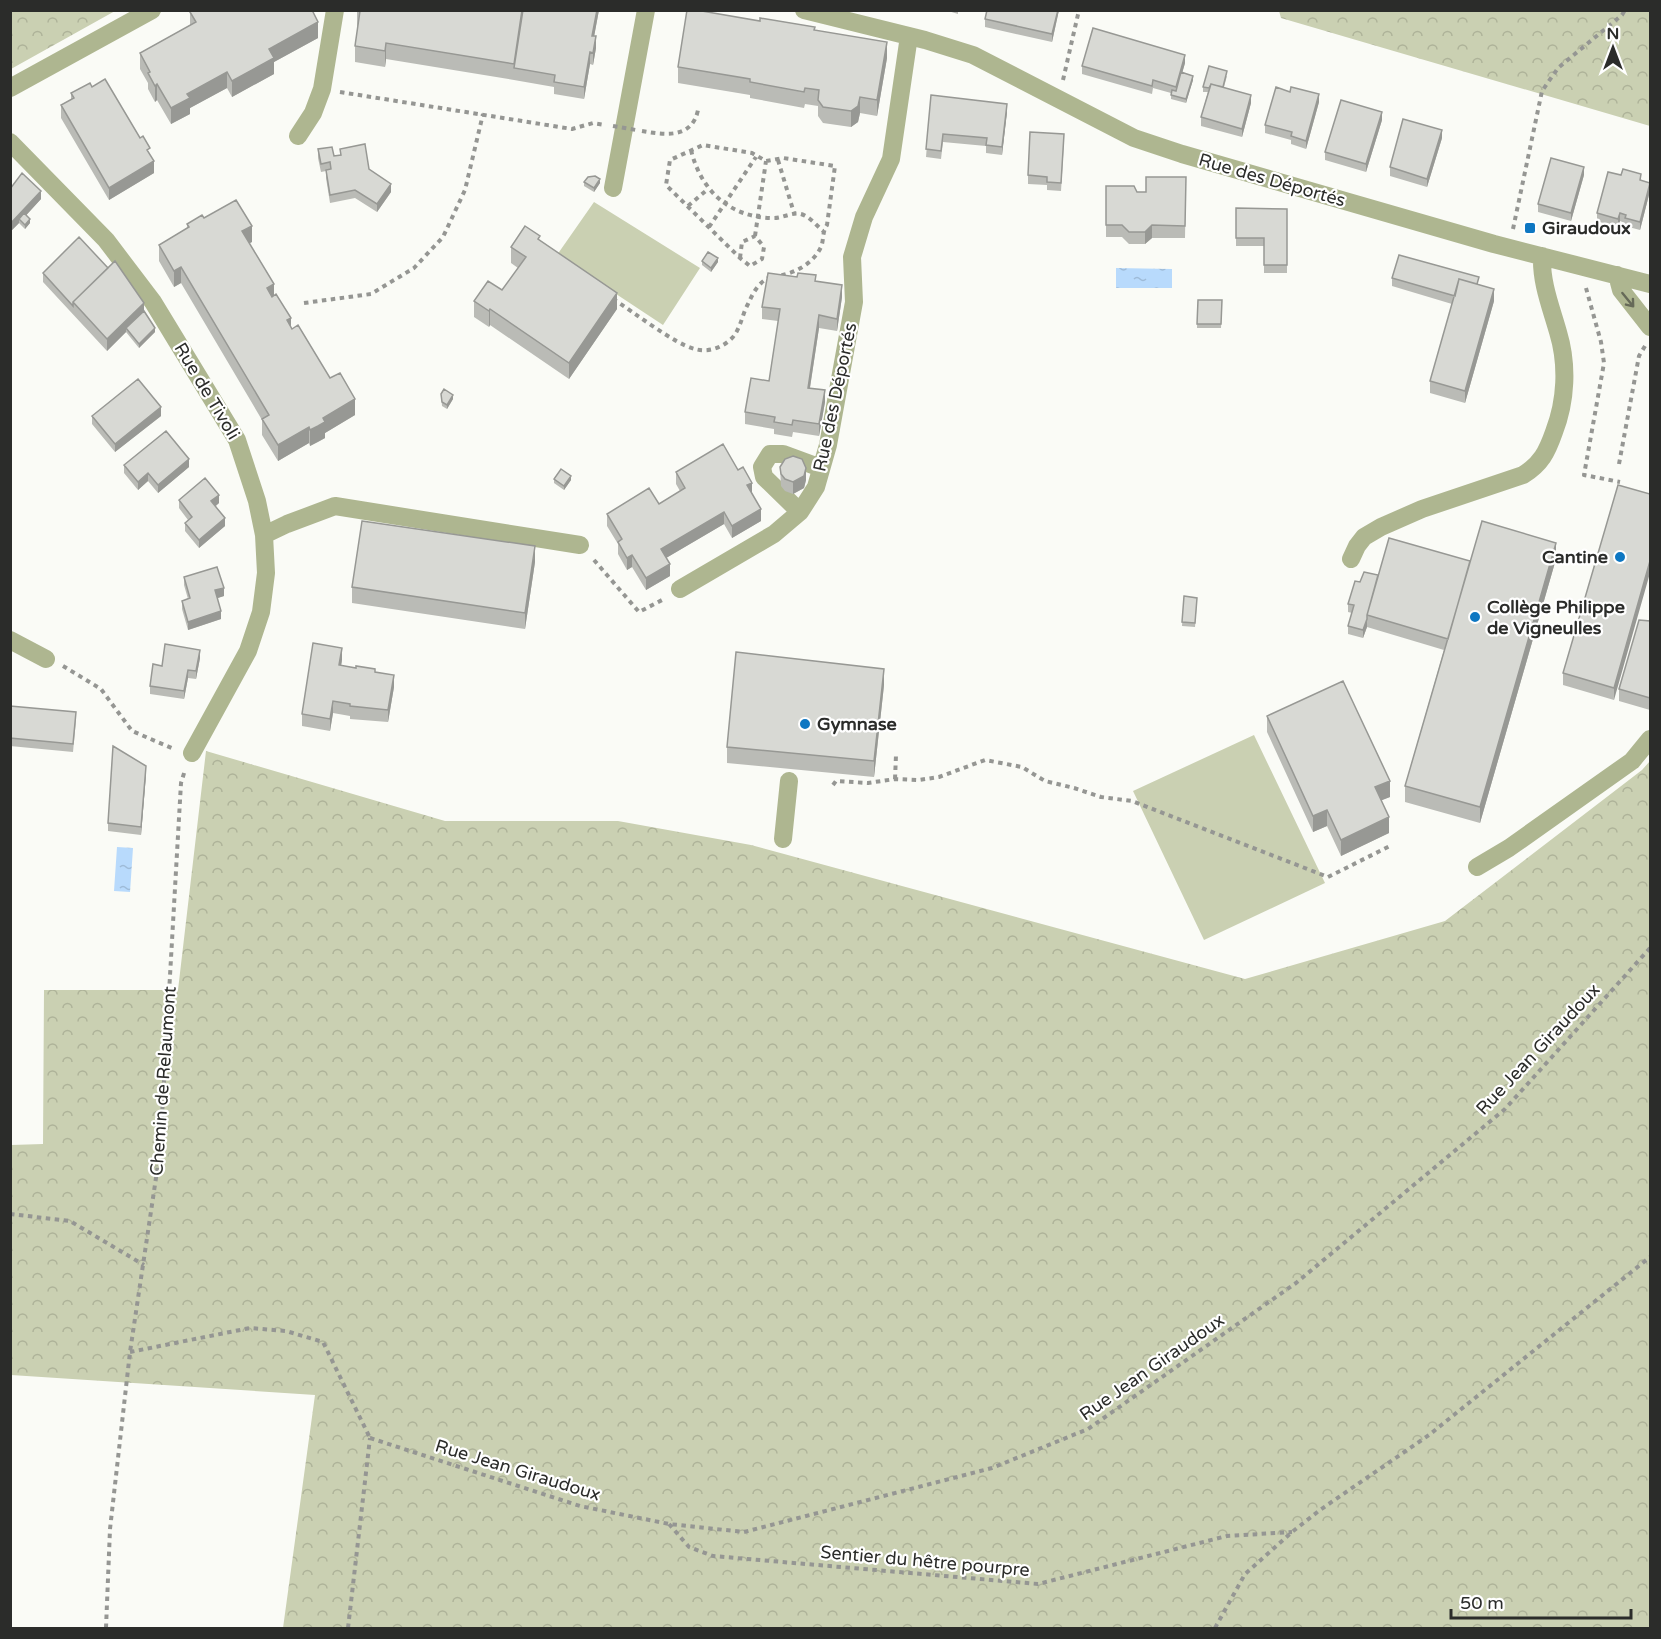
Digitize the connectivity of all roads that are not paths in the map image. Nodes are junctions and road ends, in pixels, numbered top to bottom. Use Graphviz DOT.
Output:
graph roads {
  1 [pos="152,10"];
  2 [pos="335,10"];
  3 [pos="646,10"];
  4 [pos="804,10"];
  5 [pos="909,36"];
  6 [pos="10,88"];
  7 [pos="298,136"];
  8 [pos="10,142"];
  9 [pos="613,188"];
  10 [pos="1542,256"];
  11 [pos="1617,275"];
  12 [pos="1650,284"];
  13 [pos="1650,327"];
  14 [pos="821,468"];
  15 [pos="800,512"];
  16 [pos="264,535"];
  17 [pos="580,545"];
  18 [pos="1351,559"];
  19 [pos="680,588"];
  20 [pos="10,640"];
  21 [pos="46,658"];
  22 [pos="1650,739"];
  23 [pos="192,753"];
  24 [pos="789,781"];
  25 [pos="783,839"];
  26 [pos="1477,867"];
  1 -- 6 [label="street"];
  2 -- 7 [label="street"];
  3 -- 9 [label="street"];
  4 -- 5 [label="street, Rue des Déportés"];
  5 -- 10 [label="street, Rue des Déportés"];
  5 -- 14 [label="street, Rue des Déportés"];
  8 -- 16 [label="street, Rue de Tivoli"];
  10 -- 11 [label="street, Rue des Déportés"];
  10 -- 18 [label="street"];
  11 -- 12 [label="street, Rue des Déportés"];
  11 -- 13 [label="street, one-way"];
  14 -- 15 [label="street, Rue des Déportés"];
  14 -- 15 [label="street"];
  15 -- 19 [label="street, Rue des Déportés"];
  16 -- 17 [label="street"];
  16 -- 23 [label="street, Rue de Tivoli"];
  20 -- 21 [label="street"];
  22 -- 26 [label="street"];
  24 -- 25 [label="street"];
}
